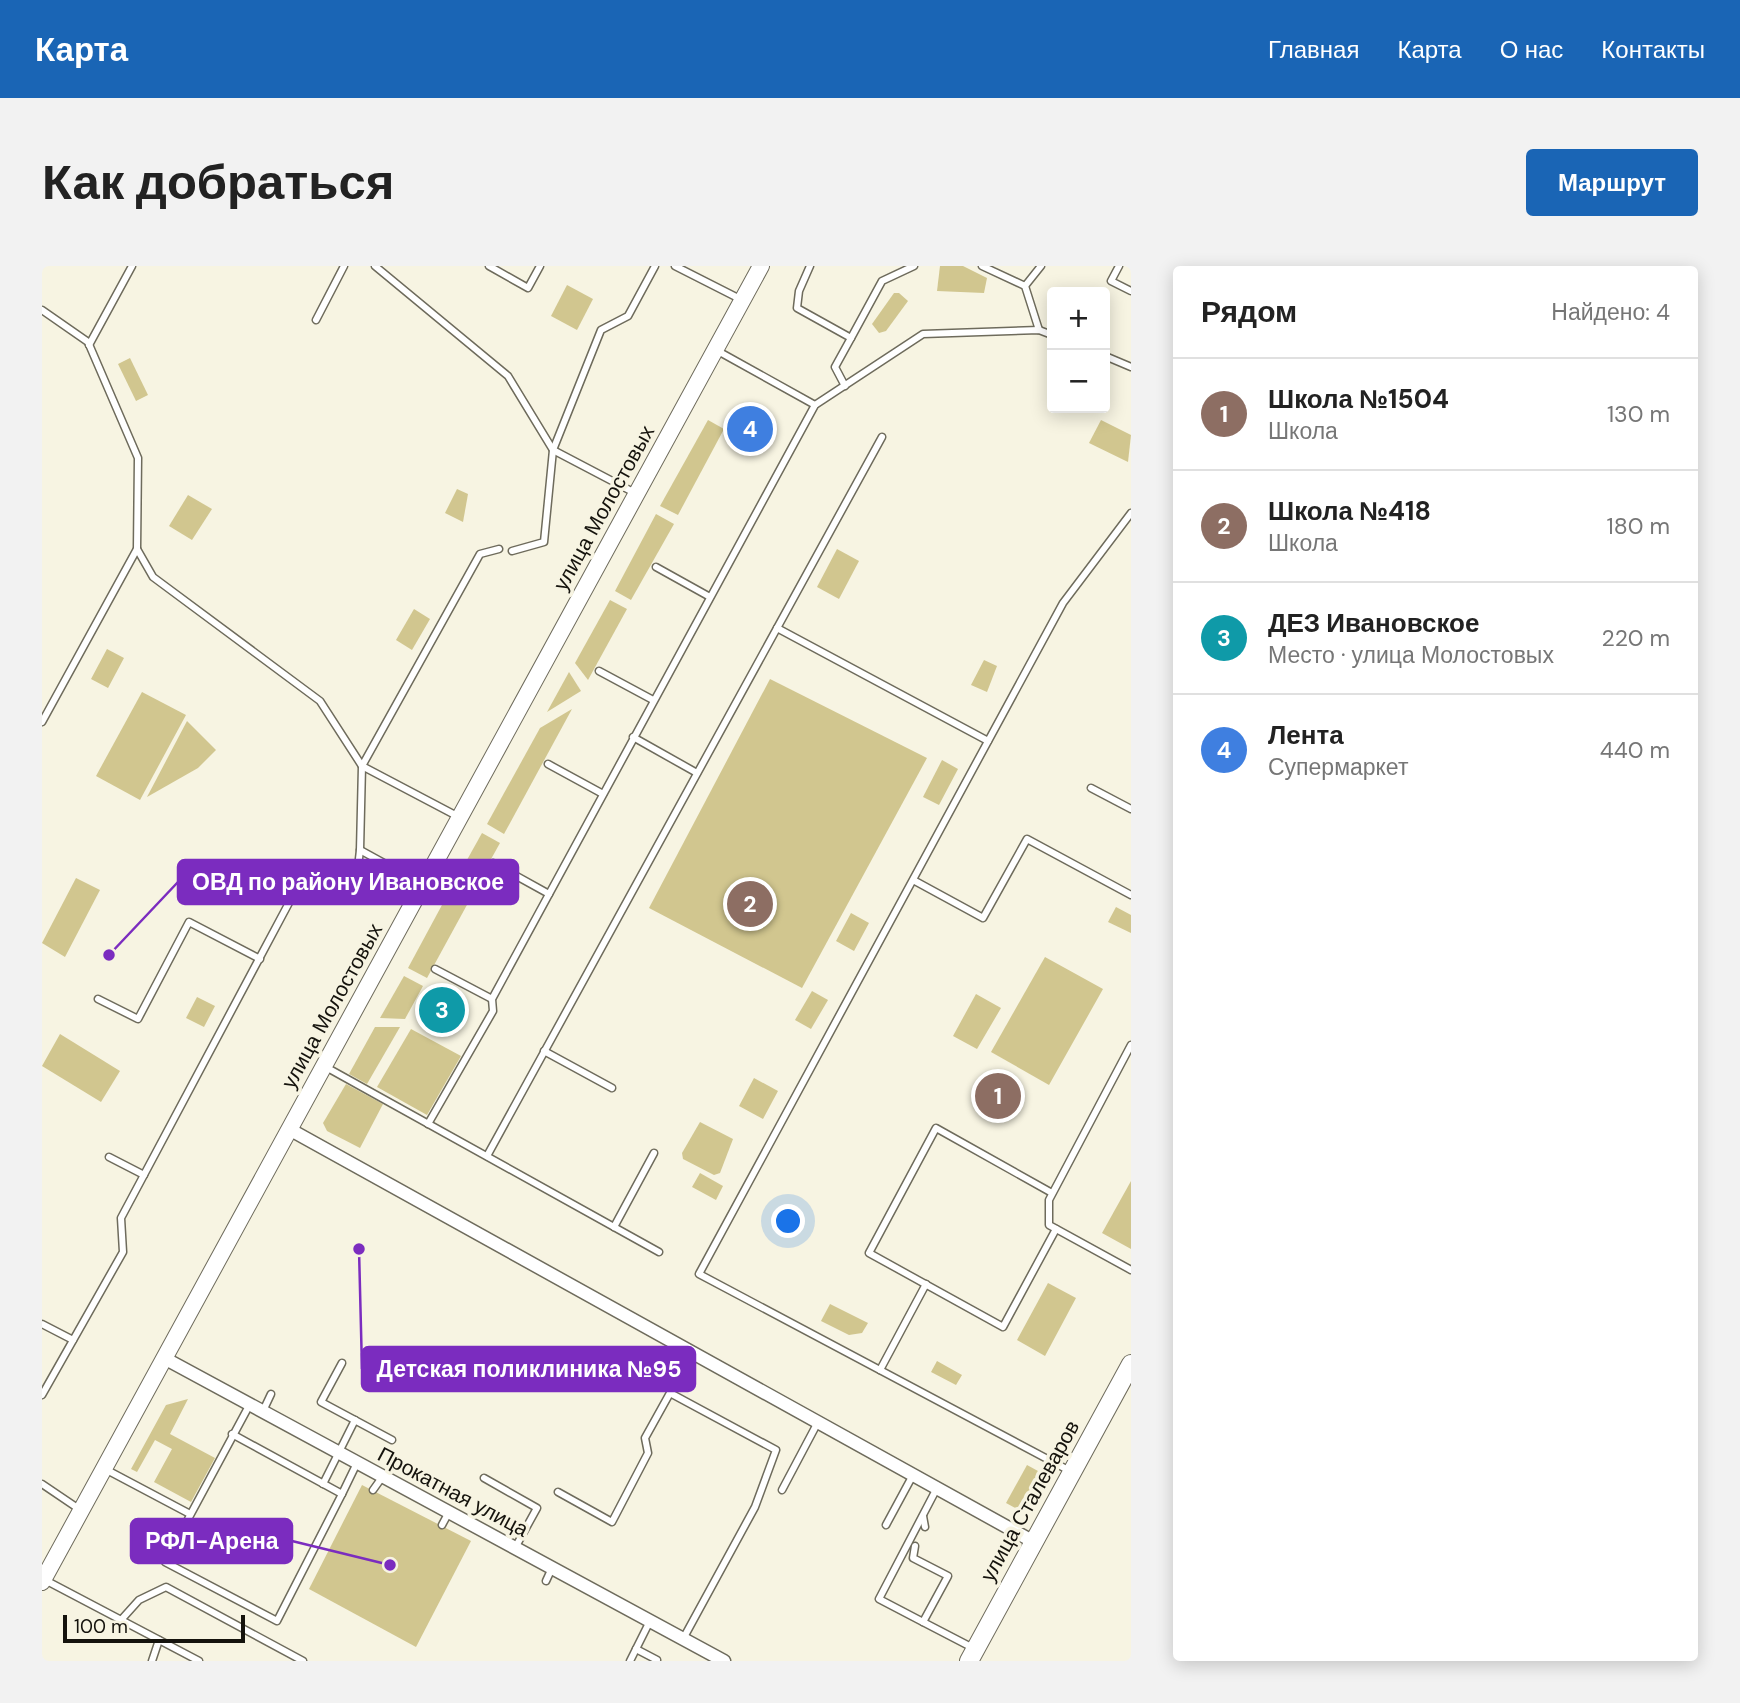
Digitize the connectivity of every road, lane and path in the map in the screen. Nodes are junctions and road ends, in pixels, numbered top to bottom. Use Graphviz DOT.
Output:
graph roads {
  1 [pos="132,266"];
  2 [pos="344,266"];
  3 [pos="375,266"];
  4 [pos="489,266"];
  5 [pos="540,266"];
  6 [pos="655,266"];
  7 [pos="761,266"];
  8 [pos="810,266"];
  9 [pos="914,266"];
  10 [pos="982,266"];
  11 [pos="1041,266"];
  12 [pos="1119,266"];
  13 [pos="680,267"];
  14 [pos="1025,286"];
  15 [pos="1131,291"];
  16 [pos="742,300"];
  17 [pos="42,310"];
  18 [pos="316,320"];
  19 [pos="1040,330"];
  20 [pos="1047,333"];
  21 [pos="851,338"];
  22 [pos="89,345"];
  23 [pos="715,349"];
  24 [pos="1110,358"];
  25 [pos="1131,367"];
  26 [pos="845,386"];
  27 [pos="815,405"];
  28 [pos="882,437"];
  29 [pos="553,450"];
  30 [pos="636,494"];
  31 [pos="1131,513"];
  32 [pos="137,549"];
  33 [pos="499,549"];
  34 [pos="512,551"];
  35 [pos="656,567"];
  36 [pos="710,597"];
  37 [pos="777,628"];
  38 [pos="599,671"];
  39 [pos="653,700"];
  40 [pos="42,722"];
  41 [pos="633,737"];
  42 [pos="988,741"];
  43 [pos="548,764"];
  44 [pos="362,766"];
  45 [pos="697,773"];
  46 [pos="1091,788"];
  47 [pos="603,794"];
  48 [pos="1131,809"];
  49 [pos="459,817"];
  50 [pos="360,850"];
  51 [pos="493,863"];
  52 [pos="915,881"];
  53 [pos="422,884"];
  54 [pos="316,890"];
  55 [pos="330,892"];
  56 [pos="549,894"];
  57 [pos="1131,895"];
  58 [pos="260,959"];
  59 [pos="435,969"];
  60 [pos="98,999"];
  61 [pos="492,999"];
  62 [pos="1131,1045"];
  63 [pos="544,1051"];
  64 [pos="323,1066"];
  65 [pos="612,1088"];
  66 [pos="428,1124"];
  67 [pos="289,1129"];
  68 [pos="654,1153"];
  69 [pos="108,1157"];
  70 [pos="487,1157"];
  71 [pos="144,1175"];
  72 [pos="1052,1193"];
  73 [pos="614,1227"];
  74 [pos="1056,1229"];
  75 [pos="659,1252"];
  76 [pos="1131,1270"];
  77 [pos="926,1284"];
  78 [pos="42,1324"];
  79 [pos="73,1340"];
  80 [pos="164,1357"];
  81 [pos="342,1363"];
  82 [pos="1131,1364"];
  83 [pos="880,1370"];
  84 [pos="43,1389"];
  85 [pos="271,1394"];
  86 [pos="250,1404"];
  87 [pos="262,1411"];
  88 [pos="355,1420"];
  89 [pos="818,1422"];
  90 [pos="232,1434"];
  91 [pos="392,1440"];
  92 [pos="339,1452"];
  93 [pos="358,1463"];
  94 [pos="103,1468"];
  95 [pos="1072,1472"];
  96 [pos="913,1475"];
  97 [pos="383,1476"];
  98 [pos="484,1478"];
  99 [pos="42,1484"];
  100 [pos="323,1484"];
  101 [pos="937,1488"];
  102 [pos="373,1490"];
  103 [pos="782,1490"];
  104 [pos="558,1492"];
  105 [pos="342,1494"];
  106 [pos="81,1510"];
  107 [pos="449,1512"];
  108 [pos="190,1514"];
  109 [pos="923,1516"];
  110 [pos="442,1525"];
  111 [pos="886,1525"];
  112 [pos="925,1527"];
  113 [pos="1034,1542"];
  114 [pos="915,1546"];
  115 [pos="515,1548"];
  116 [pos="552,1568"];
  117 [pos="43,1581"];
  118 [pos="546,1581"];
  119 [pos="121,1620"];
  120 [pos="650,1621"];
  121 [pos="923,1622"];
  122 [pos="683,1639"];
  123 [pos="159,1640"];
  124 [pos="636,1649"];
  125 [pos="972,1655"];
  126 [pos="657,1660"];
  127 [pos="152,1661"];
  128 [pos="199,1661"];
  129 [pos="303,1661"];
  130 [pos="630,1661"];
  131 [pos="724,1661"];
  1 -- 22 [label="lane"];
  2 -- 18 [label="lane"];
  3 -- 29 [label="lane"];
  4 -- 5 [label="lane"];
  6 -- 29 [label="lane"];
  7 -- 16 [label="street, улица Молостовых"];
  8 -- 21 [label="lane"];
  9 -- 21 [label="lane"];
  10 -- 14 [label="lane"];
  11 -- 14 [label="lane"];
  12 -- 15 [label="lane"];
  13 -- 16 [label="lane"];
  14 -- 19 [label="lane"];
  16 -- 23 [label="street, улица Молостовых"];
  17 -- 22 [label="lane"];
  19 -- 20 [label="lane"];
  19 -- 26 [label="lane"];
  21 -- 26 [label="lane"];
  22 -- 32 [label="lane"];
  23 -- 27 [label="lane"];
  23 -- 30 [label="street, улица Молостовых"];
  24 -- 25 [label="lane"];
  26 -- 27 [label="lane"];
  27 -- 36 [label="lane"];
  28 -- 37 [label="lane"];
  29 -- 30 [label="lane"];
  29 -- 34 [label="lane"];
  30 -- 49 [label="street, улица Молостовых"];
  31 -- 42 [label="lane"];
  32 -- 40 [label="lane"];
  32 -- 44 [label="lane"];
  33 -- 44 [label="lane"];
  35 -- 36 [label="lane"];
  36 -- 39 [label="lane"];
  37 -- 42 [label="lane"];
  37 -- 45 [label="lane"];
  38 -- 39 [label="lane"];
  39 -- 41 [label="lane"];
  41 -- 45 [label="lane"];
  41 -- 47 [label="lane"];
  42 -- 52 [label="lane"];
  43 -- 47 [label="lane"];
  44 -- 49 [label="lane"];
  44 -- 50 [label="lane"];
  45 -- 63 [label="lane"];
  46 -- 48 [label="lane"];
  47 -- 56 [label="lane"];
  49 -- 53 [label="street, улица Молостовых"];
  50 -- 53 [label="lane"];
  50 -- 55 [label="lane"];
  51 -- 56 [label="lane"];
  52 -- 57 [label="lane"];
  52 -- 83 [label="lane"];
  53 -- 64 [label="street, улица Молостовых"];
  54 -- 58 [label="lane"];
  56 -- 61 [label="lane"];
  58 -- 60 [label="lane"];
  58 -- 71 [label="lane"];
  59 -- 61 [label="lane"];
  61 -- 66 [label="lane"];
  62 -- 72 [label="lane"];
  63 -- 65 [label="lane"];
  63 -- 70 [label="lane"];
  64 -- 66 [label="lane"];
  64 -- 67 [label="street, улица Молостовых"];
  66 -- 70 [label="lane"];
  67 -- 80 [label="street, улица Молостовых"];
  67 -- 89 [label="street"];
  68 -- 73 [label="lane"];
  69 -- 71 [label="lane"];
  70 -- 73 [label="lane"];
  71 -- 79 [label="lane"];
  72 -- 74 [label="lane"];
  72 -- 77 [label="lane"];
  73 -- 75 [label="lane"];
  74 -- 76 [label="lane"];
  74 -- 77 [label="lane"];
  77 -- 83 [label="lane"];
  78 -- 79 [label="lane"];
  79 -- 84 [label="lane"];
  80 -- 86 [label="street, Прокатная улица"];
  80 -- 94 [label="street, улица Молостовых"];
  81 -- 88 [label="lane"];
  82 -- 95 [label="main road, улица Сталеваров"];
  83 -- 95 [label="lane"];
  85 -- 87 [label="lane"];
  86 -- 87 [label="street, Прокатная улица"];
  86 -- 90 [label="lane"];
  87 -- 92 [label="street, Прокатная улица"];
  88 -- 91 [label="lane"];
  88 -- 92 [label="lane"];
  89 -- 96 [label="street"];
  89 -- 103 [label="lane"];
  90 -- 100 [label="lane"];
  90 -- 108 [label="lane"];
  92 -- 93 [label="street, Прокатная улица"];
  92 -- 100 [label="lane"];
  93 -- 97 [label="street, Прокатная улица"];
  93 -- 105 [label="lane"];
  94 -- 106 [label="street, улица Молостовых"];
  94 -- 108 [label="lane"];
  95 -- 113 [label="main road, улица Сталеваров"];
  96 -- 101 [label="street"];
  96 -- 111 [label="lane"];
  97 -- 102 [label="lane"];
  97 -- 107 [label="street, Прокатная улица"];
  98 -- 115 [label="lane"];
  99 -- 106 [label="lane"];
  100 -- 105 [label="lane"];
  101 -- 109 [label="lane"];
  101 -- 113 [label="street"];
  104 -- 122 [label="lane"];
  105 -- 108 [label="lane"];
  106 -- 117 [label="street, улица Молостовых"];
  107 -- 110 [label="lane"];
  107 -- 115 [label="street, Прокатная улица"];
  109 -- 112 [label="lane"];
  109 -- 121 [label="lane"];
  113 -- 125 [label="main road, улица Сталеваров"];
  114 -- 121 [label="lane"];
  115 -- 116 [label="street, Прокатная улица"];
  116 -- 118 [label="lane"];
  116 -- 120 [label="street, Прокатная улица"];
  117 -- 119 [label="lane"];
  119 -- 123 [label="lane"];
  119 -- 129 [label="lane"];
  120 -- 122 [label="street, Прокатная улица"];
  120 -- 124 [label="lane"];
  121 -- 125 [label="lane"];
  122 -- 131 [label="street, Прокатная улица"];
  123 -- 127 [label="lane"];
  123 -- 128 [label="lane"];
  124 -- 126 [label="lane"];
  124 -- 130 [label="lane"];
}
